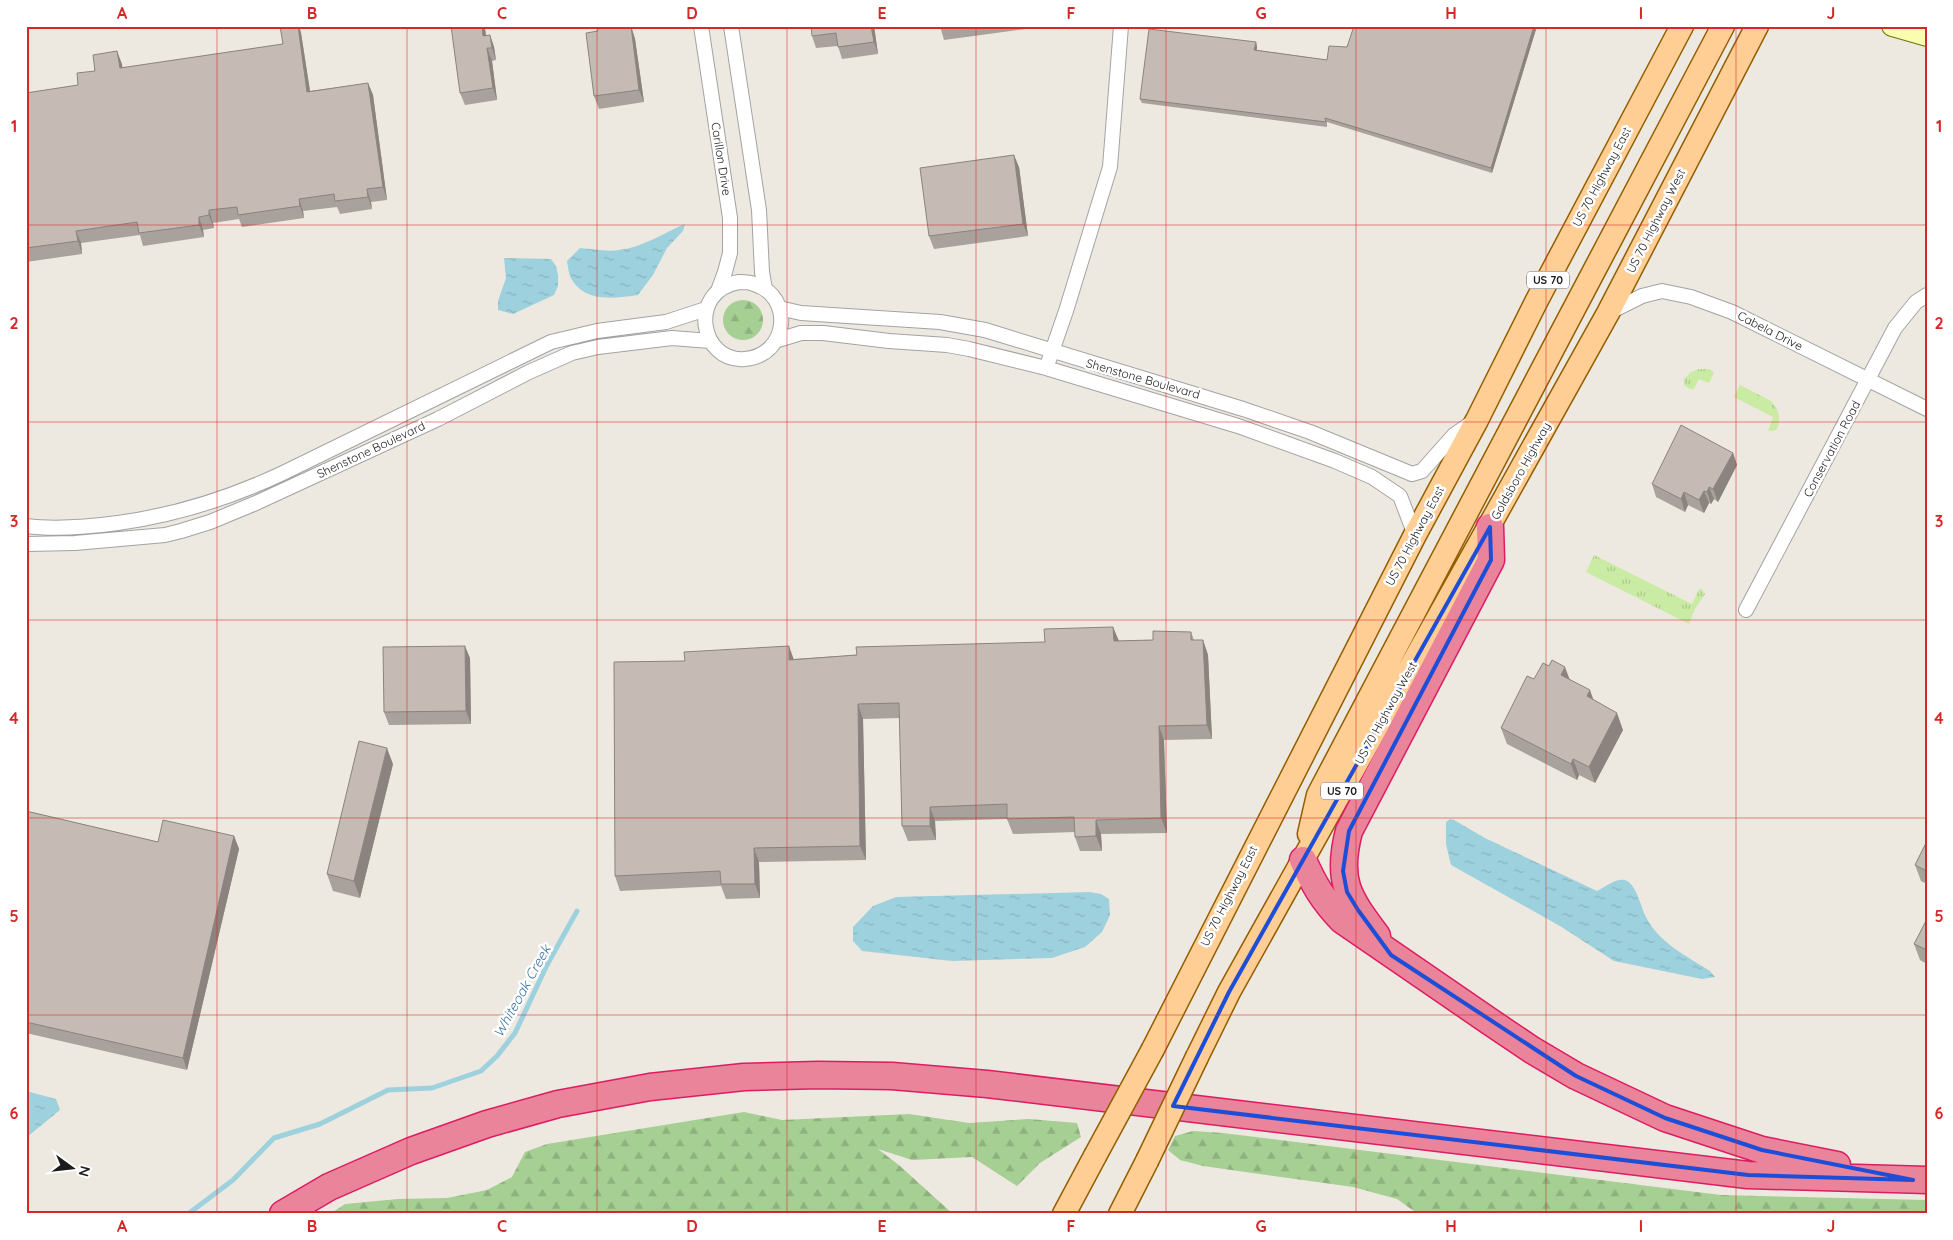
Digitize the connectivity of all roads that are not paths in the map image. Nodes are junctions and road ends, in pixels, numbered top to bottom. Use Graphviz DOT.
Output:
graph roads {
  1 [pos="701,26"];
  2 [pos="730,26"];
  3 [pos="1121,26"];
  4 [pos="1682,26"];
  5 [pos="1723,26"];
  6 [pos="1757,26"];
  7 [pos="1892,26"];
  8 [pos="1927,36"];
  9 [pos="765,288"];
  10 [pos="718,291"];
  11 [pos="1927,296"];
  12 [pos="779,308"];
  13 [pos="706,309"];
  14 [pos="1608,313"];
  15 [pos="778,340"];
  16 [pos="710,341"];
  17 [pos="1052,352"];
  18 [pos="1046,368"];
  19 [pos="1868,380"];
  20 [pos="1927,409"];
  21 [pos="1477,420"];
  22 [pos="26,526"];
  23 [pos="1490,527"];
  24 [pos="1414,535"];
  25 [pos="26,544"];
  26 [pos="1746,610"];
  27 [pos="1304,860"];
  28 [pos="1391,954"];
  29 [pos="1920,1180"];
  30 [pos="284,1214"];
  31 [pos="1064,1214"];
  32 [pos="1120,1214"];
  1 -- 10 [label="street, Carillon Drive"];
  2 -- 9 [label="street"];
  3 -- 17 [label="street"];
  4 -- 21 [label="main road, US 70 Highway East / US 70"];
  5 -- 27 [label="main road"];
  6 -- 14 [label="main road, US 70 Highway West / US 70"];
  7 -- 8 [label="main road"];
  9 -- 10 [label="street"];
  9 -- 12 [label="street"];
  10 -- 13 [label="street"];
  11 -- 19 [label="street, Conservation Road"];
  12 -- 15 [label="street"];
  12 -- 17 [label="street, Shenstone Boulevard"];
  13 -- 16 [label="street"];
  13 -- 22 [label="street, Shenstone Boulevard"];
  14 -- 19 [label="street, Cabela Drive"];
  14 -- 23 [label="main road, Goldsboro Highway / US 70"];
  15 -- 16 [label="street"];
  15 -- 18 [label="street, Shenstone Boulevard"];
  16 -- 25 [label="street, Shenstone Boulevard"];
  17 -- 18 [label="street"];
  17 -- 21 [label="street, Shenstone Boulevard"];
  18 -- 24 [label="street, Shenstone Boulevard"];
  19 -- 20 [label="street, Cabela Drive"];
  19 -- 26 [label="street, Conservation Road"];
  21 -- 24 [label="main road, US 70 Highway East / US 70"];
  23 -- 27 [label="main road, US 70 Highway West / US 70"];
  23 -- 28 [label="highway"];
  24 -- 31 [label="main road, US 70 Highway East / US 70, bridge"];
  27 -- 28 [label="highway"];
  27 -- 32 [label="main road, US 70 Highway West / US 70, bridge"];
  28 -- 29 [label="highway"];
  29 -- 30 [label="highway"];
}
